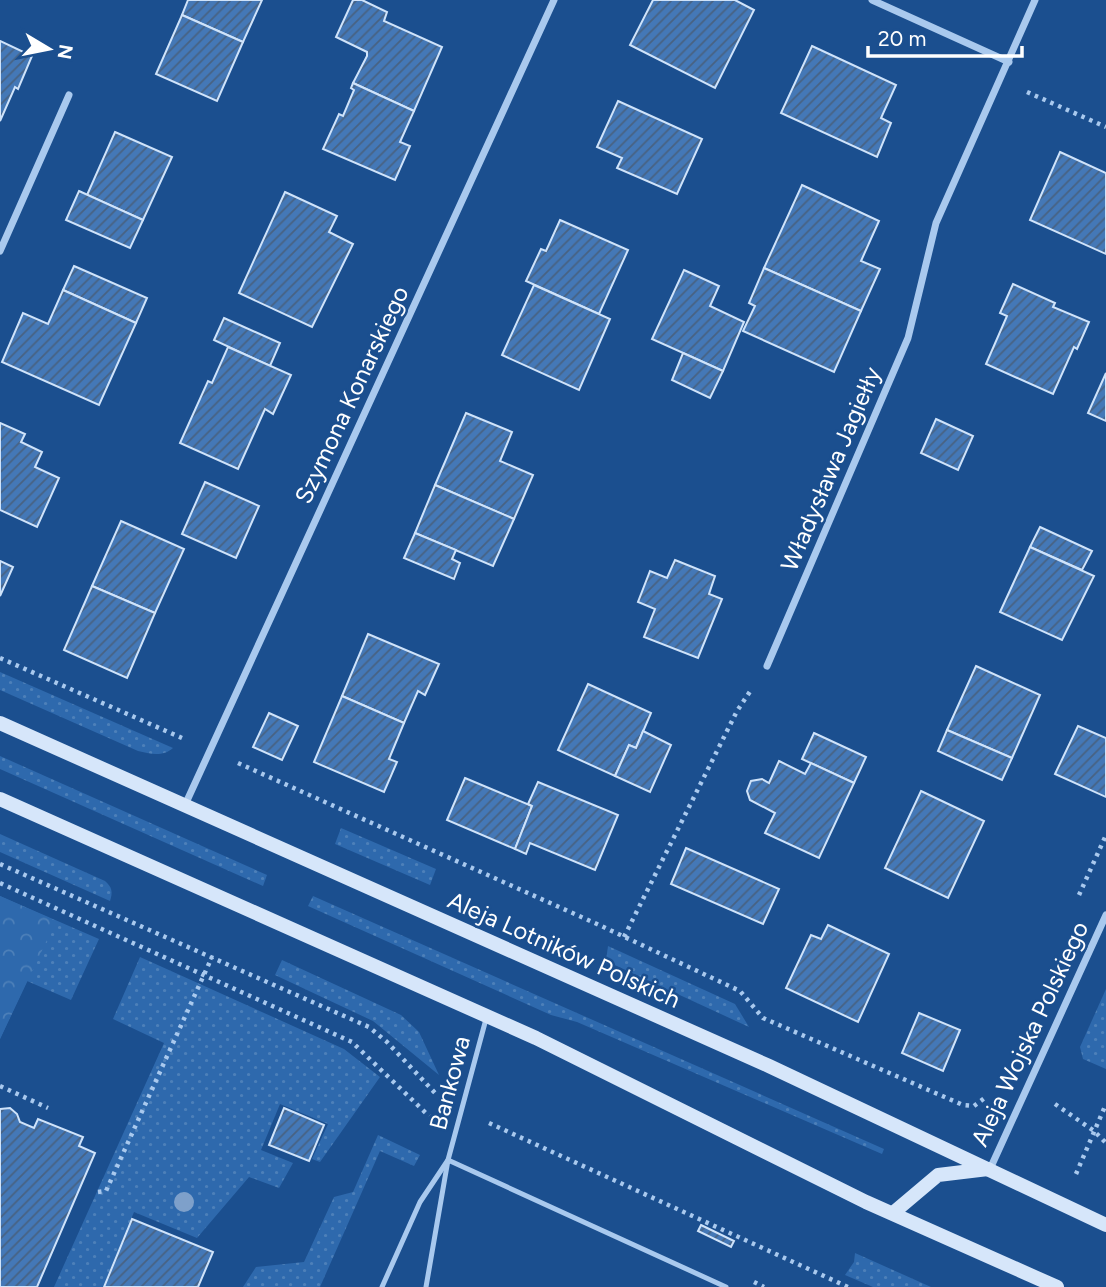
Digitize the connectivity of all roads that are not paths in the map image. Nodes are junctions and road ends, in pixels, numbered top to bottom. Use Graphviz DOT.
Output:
graph roads {
  1 [pos="554,0"];
  2 [pos="872,0"];
  3 [pos="1035,0"];
  4 [pos="1009,62"];
  5 [pos="69,95"];
  6 [pos="3,238"];
  7 [pos="0,251"];
  8 [pos="767,666"];
  9 [pos="0,723"];
  10 [pos="0,799"];
  11 [pos="185,806"];
  12 [pos="1106,915"];
  13 [pos="487,1016"];
  14 [pos="447,1160"];
  15 [pos="990,1169"];
  16 [pos="893,1213"];
  17 [pos="1106,1225"];
  18 [pos="382,1287"];
  19 [pos="426,1287"];
  20 [pos="726,1287"];
  21 [pos="1057,1287"];
  1 -- 11 [label="street, Szymona Konarskiego"];
  2 -- 4 [label="street"];
  3 -- 4 [label="street, Władysława Jagiełły"];
  4 -- 8 [label="street, Władysława Jagiełły"];
  5 -- 6 [label="street"];
  6 -- 7 [label="street"];
  9 -- 11 [label="street, Aleja Lotników Polskich"];
  10 -- 13 [label="street"];
  11 -- 15 [label="street, Aleja Lotników Polskich"];
  12 -- 15 [label="street, Aleja Wojska Polskiego"];
  13 -- 14 [label="lane, Bankowa"];
  13 -- 16 [label="street"];
  14 -- 18 [label="lane, Bankowa"];
  14 -- 19 [label="lane, Bankowa"];
  14 -- 20 [label="lane"];
  15 -- 16 [label="street"];
  15 -- 17 [label="street, Aleja Lotników Polskich"];
  16 -- 21 [label="street"];
}
